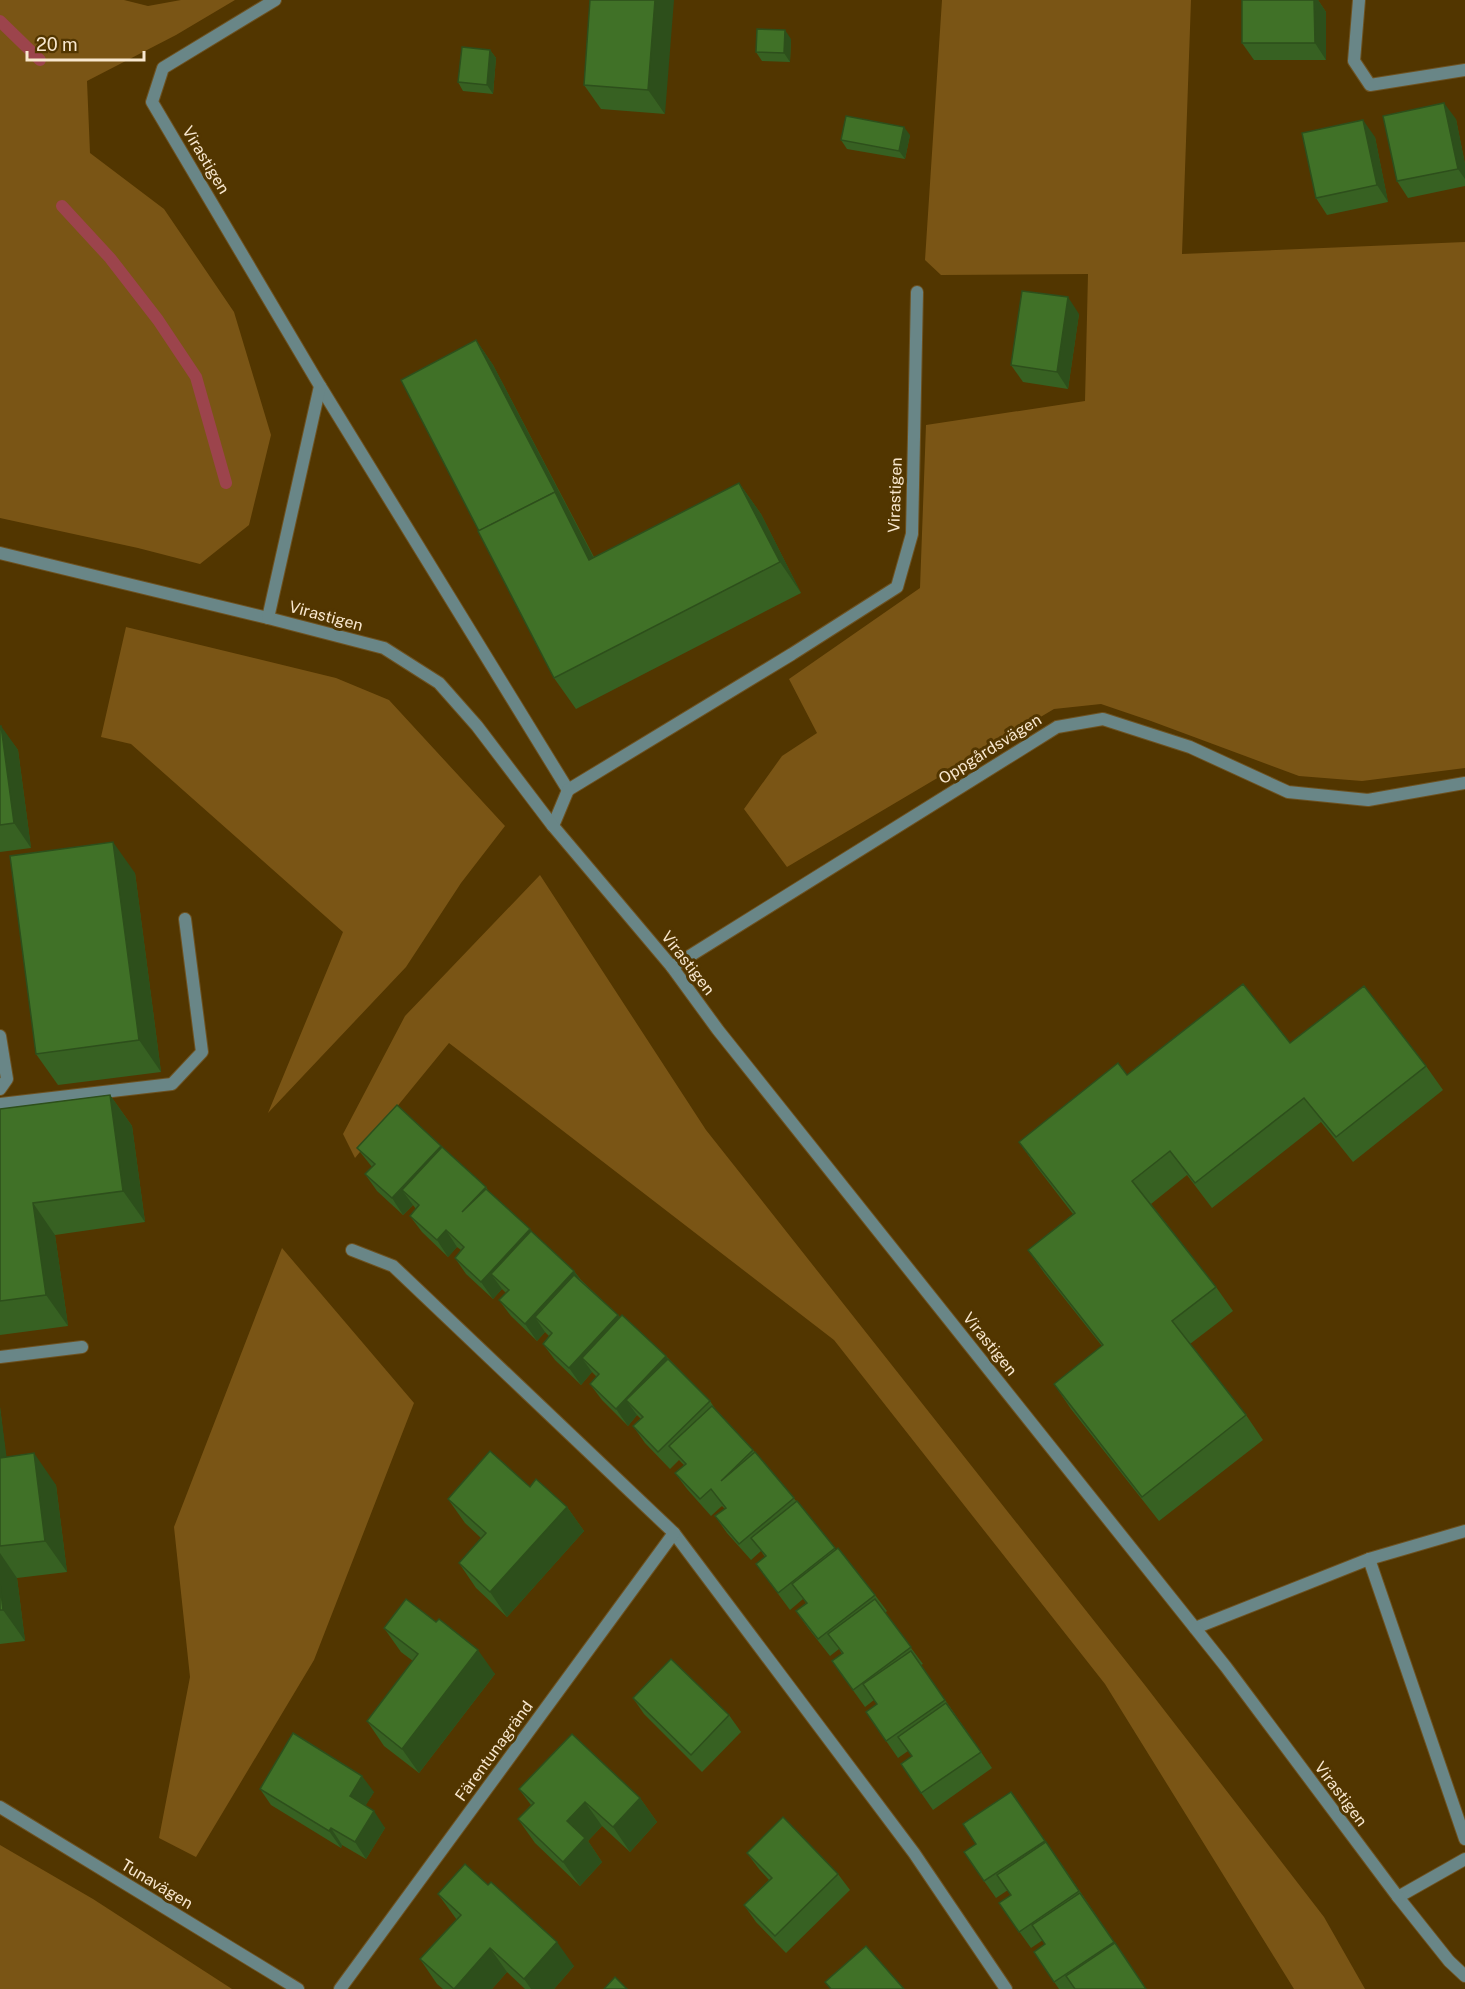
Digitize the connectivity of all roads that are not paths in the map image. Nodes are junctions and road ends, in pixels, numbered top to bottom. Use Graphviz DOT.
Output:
graph roads {
  1 [pos="275,0"];
  2 [pos="1359,0"];
  3 [pos="1465,70"];
  4 [pos="916,292"];
  5 [pos="320,386"];
  6 [pos="0,553"];
  7 [pos="268,618"];
  8 [pos="1465,783"];
  9 [pos="568,790"];
  10 [pos="554,826"];
  11 [pos="185,919"];
  12 [pos="672,968"];
  13 [pos="0,1036"];
  14 [pos="0,1089"];
  15 [pos="0,1104"];
  16 [pos="352,1250"];
  17 [pos="82,1347"];
  18 [pos="0,1357"];
  19 [pos="1465,1531"];
  20 [pos="674,1533"];
  21 [pos="1369,1560"];
  22 [pos="1195,1628"];
  23 [pos="0,1807"];
  24 [pos="1465,1839"];
  25 [pos="1465,1859"];
  26 [pos="1398,1897"];
  27 [pos="1465,1976"];
  28 [pos="298,1989"];
  29 [pos="340,1989"];
  30 [pos="1005,1989"];
  1 -- 5 [label="street, Virastigen"];
  2 -- 3 [label="street"];
  4 -- 9 [label="street, Virastigen"];
  5 -- 7 [label="street"];
  5 -- 9 [label="street, Virastigen"];
  6 -- 7 [label="street, Virastigen"];
  7 -- 10 [label="street, Virastigen"];
  8 -- 12 [label="street, Oppgårdsvägen"];
  9 -- 10 [label="street"];
  10 -- 12 [label="street, Virastigen"];
  11 -- 15 [label="street"];
  12 -- 22 [label="street, Virastigen"];
  13 -- 14 [label="street"];
  16 -- 20 [label="street"];
  17 -- 18 [label="street"];
  19 -- 21 [label="street"];
  20 -- 29 [label="street, Färentunagränd"];
  20 -- 30 [label="street"];
  21 -- 22 [label="street"];
  21 -- 24 [label="street"];
  22 -- 26 [label="street, Virastigen"];
  23 -- 28 [label="street, Tunavägen"];
  25 -- 26 [label="street"];
  26 -- 27 [label="street, Virastigen"];
}
